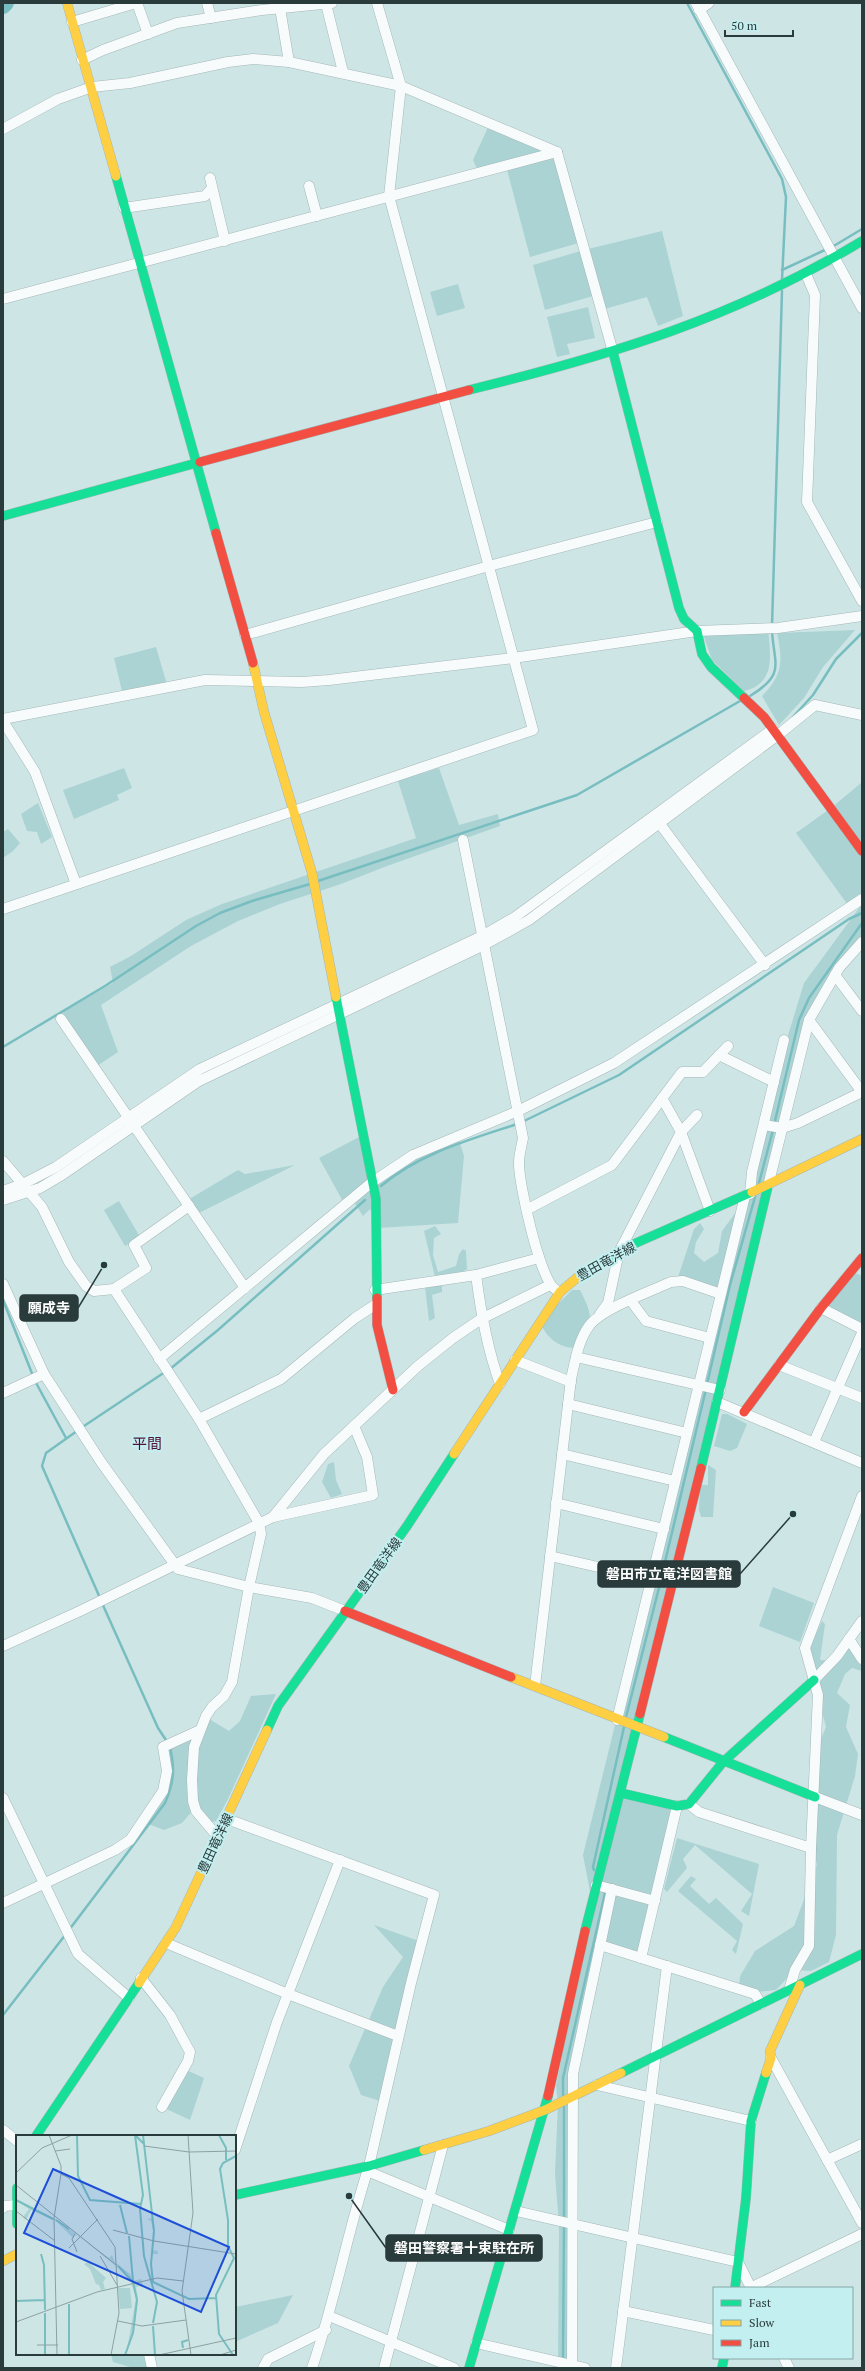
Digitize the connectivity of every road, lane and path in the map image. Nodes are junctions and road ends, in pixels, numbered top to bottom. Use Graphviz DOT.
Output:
graph roads {
  1 [pos="67,3"];
  2 [pos="137,3"];
  3 [pos="207,3"];
  4 [pos="378,3"];
  5 [pos="709,3"];
  6 [pos="329,4"];
  7 [pos="261,7"];
  8 [pos="697,7"];
  9 [pos="280,8"];
  10 [pos="211,18"];
  11 [pos="72,22"];
  12 [pos="148,34"];
  13 [pos="82,60"];
  14 [pos="290,62"];
  15 [pos="343,72"];
  16 [pos="401,86"];
  17 [pos="92,88"];
  18 [pos="3,129"];
  19 [pos="557,152"];
  20 [pos="309,186"];
  21 [pos="389,196"];
  22 [pos="124,208"];
  23 [pos="317,216"];
  24 [pos="225,241"];
  25 [pos="862,241"];
  26 [pos="834,259"];
  27 [pos="139,264"];
  28 [pos="806,274"];
  29 [pos="3,298"];
  30 [pos="862,308"];
  31 [pos="613,352"];
  32 [pos="444,396"];
  33 [pos="197,464"];
  34 [pos="3,516"];
  35 [pos="657,522"];
  36 [pos="489,566"];
  37 [pos="862,601"];
  38 [pos="862,616"];
  39 [pos="697,631"];
  40 [pos="245,635"];
  41 [pos="513,658"];
  42 [pos="258,680"];
  43 [pos="862,715"];
  44 [pos="3,720"];
  45 [pos="776,732"];
  46 [pos="293,812"];
  47 [pos="660,824"];
  48 [pos="463,840"];
  49 [pos="862,851"];
  50 [pos="76,884"];
  51 [pos="862,899"];
  52 [pos="3,908"];
  53 [pos="483,941"];
  54 [pos="862,942"];
  55 [pos="765,965"];
  56 [pos="835,975"];
  57 [pos="338,1009"];
  58 [pos="862,1012"];
  59 [pos="61,1019"];
  60 [pos="809,1020"];
  61 [pos="784,1040"];
  62 [pos="728,1046"];
  63 [pos="719,1055"];
  64 [pos="774,1082"];
  65 [pos="862,1092"];
  66 [pos="662,1098"];
  67 [pos="518,1111"];
  68 [pos="696,1115"];
  69 [pos="128,1118"];
  70 [pos="764,1125"];
  71 [pos="134,1126"];
  72 [pos="782,1128"];
  73 [pos="681,1132"];
  74 [pos="862,1139"];
  75 [pos="3,1161"];
  76 [pos="372,1182"];
  77 [pos="768,1186"];
  78 [pos="26,1188"];
  79 [pos="3,1191"];
  80 [pos="747,1195"];
  81 [pos="3,1200"];
  82 [pos="189,1206"];
  83 [pos="528,1209"];
  84 [pos="710,1211"];
  85 [pos="619,1252"];
  86 [pos="539,1258"];
  87 [pos="862,1258"];
  88 [pos="476,1275"];
  89 [pos="3,1284"];
  90 [pos="550,1286"];
  91 [pos="245,1288"];
  92 [pos="114,1289"];
  93 [pos="375,1290"];
  94 [pos="560,1292"];
  95 [pos="721,1294"];
  96 [pos="630,1301"];
  97 [pos="375,1305"];
  98 [pos="821,1308"];
  99 [pos="600,1315"];
  100 [pos="481,1319"];
  101 [pos="862,1328"];
  102 [pos="862,1333"];
  103 [pos="710,1338"];
  104 [pos="576,1356"];
  105 [pos="159,1359"];
  106 [pos="515,1360"];
  107 [pos="778,1365"];
  108 [pos="44,1374"];
  109 [pos="571,1382"];
  110 [pos="500,1384"];
  111 [pos="699,1384"];
  112 [pos="837,1388"];
  113 [pos="393,1390"];
  114 [pos="720,1390"];
  115 [pos="3,1394"];
  116 [pos="862,1398"];
  117 [pos="717,1402"];
  118 [pos="568,1404"];
  119 [pos="744,1412"];
  120 [pos="199,1419"];
  121 [pos="354,1426"];
  122 [pos="687,1433"];
  123 [pos="814,1442"];
  124 [pos="562,1454"];
  125 [pos="862,1462"];
  126 [pos="675,1481"];
  127 [pos="862,1496"];
  128 [pos="556,1503"];
  129 [pos="273,1517"];
  130 [pos="259,1523"];
  131 [pos="664,1529"];
  132 [pos="550,1556"];
  133 [pos="174,1565"];
  134 [pos="652,1578"];
  135 [pos="672,1584"];
  136 [pos="249,1586"];
  137 [pos="345,1611"];
  138 [pos="862,1621"];
  139 [pos="849,1639"];
  140 [pos="3,1646"];
  141 [pos="862,1659"];
  142 [pos="814,1680"];
  143 [pos="535,1686"];
  144 [pos="617,1720"];
  145 [pos="637,1728"];
  146 [pos="200,1730"];
  147 [pos="722,1762"];
  148 [pos="621,1793"];
  149 [pos="815,1797"];
  150 [pos="3,1798"];
  151 [pos="689,1804"];
  152 [pos="677,1806"];
  153 [pos="862,1815"];
  154 [pos="227,1819"];
  155 [pos="218,1837"];
  156 [pos="811,1848"];
  157 [pos="340,1860"];
  158 [pos="43,1885"];
  159 [pos="596,1885"];
  160 [pos="612,1889"];
  161 [pos="655,1901"];
  162 [pos="3,1903"];
  163 [pos="166,1943"];
  164 [pos="600,1945"];
  165 [pos="862,1954"];
  166 [pos="641,1958"];
  167 [pos="667,1966"];
  168 [pos="141,1978"];
  169 [pos="800,1985"];
  170 [pos="789,1990"];
  171 [pos="288,1994"];
  172 [pos="129,1998"];
  173 [pos="761,2004"];
  174 [pos="398,2036"];
  175 [pos="656,2055"];
  176 [pos="771,2058"];
  177 [pos="597,2085"];
  178 [pos="573,2096"];
  179 [pos="651,2098"];
  180 [pos="162,2107"];
  181 [pos="545,2110"];
  182 [pos="750,2121"];
  183 [pos="3,2130"];
  184 [pos="37,2135"];
  185 [pos="16,2140"];
  186 [pos="862,2144"];
  187 [pos="443,2145"];
  188 [pos="236,2147"];
  189 [pos="828,2160"];
  190 [pos="368,2169"];
  191 [pos="236,2195"];
  192 [pos="429,2196"];
  193 [pos="16,2205"];
  194 [pos="3,2208"];
  195 [pos="516,2211"];
  196 [pos="862,2223"];
  197 [pos="571,2224"];
  198 [pos="510,2230"];
  199 [pos="862,2234"];
  200 [pos="632,2237"];
  201 [pos="16,2254"];
  202 [pos="3,2261"];
  203 [pos="738,2262"];
  204 [pos="735,2287"];
  205 [pos="750,2287"];
  206 [pos="752,2287"];
  207 [pos="623,2311"];
  208 [pos="329,2316"];
  209 [pos="326,2330"];
  210 [pos="713,2330"];
  211 [pos="390,2343"];
  212 [pos="476,2343"];
  213 [pos="149,2355"];
  214 [pos="784,2359"];
  215 [pos="572,2367"];
  216 [pos="152,2368"];
  217 [pos="263,2368"];
  218 [pos="312,2368"];
  219 [pos="384,2368"];
  220 [pos="454,2368"];
  221 [pos="469,2368"];
  222 [pos="585,2368"];
  223 [pos="616,2368"];
  224 [pos="789,2368"];
  1 -- 11 [label="street"];
  2 -- 11 [label="street"];
  2 -- 12 [label="street"];
  3 -- 10 [label="street"];
  4 -- 16 [label="street"];
  5 -- 8 [label="street"];
  6 -- 9 [label="street"];
  6 -- 15 [label="street"];
  7 -- 9 [label="street"];
  7 -- 10 [label="street"];
  8 -- 26 [label="street"];
  9 -- 14 [label="street"];
  10 -- 12 [label="street"];
  11 -- 13 [label="street"];
  12 -- 13 [label="street"];
  13 -- 17 [label="street"];
  14 -- 15 [label="street"];
  14 -- 17 [label="street"];
  15 -- 16 [label="street"];
  16 -- 19 [label="street"];
  16 -- 21 [label="street"];
  17 -- 18 [label="street"];
  17 -- 22 [label="street"];
  19 -- 21 [label="street"];
  19 -- 31 [label="street"];
  20 -- 23 [label="street"];
  21 -- 23 [label="street"];
  21 -- 32 [label="street"];
  22 -- 24 [label="street"];
  22 -- 27 [label="street"];
  23 -- 24 [label="street"];
  24 -- 27 [label="street"];
  25 -- 26 [label="street"];
  26 -- 28 [label="street"];
  26 -- 30 [label="street"];
  27 -- 29 [label="street"];
  27 -- 33 [label="street"];
  28 -- 31 [label="street"];
  28 -- 37 [label="street"];
  31 -- 32 [label="street"];
  31 -- 35 [label="street"];
  32 -- 33 [label="street"];
  32 -- 36 [label="street"];
  33 -- 34 [label="street"];
  33 -- 40 [label="street"];
  35 -- 36 [label="street"];
  35 -- 39 [label="street"];
  36 -- 40 [label="street"];
  36 -- 41 [label="street"];
  38 -- 39 [label="street"];
  39 -- 41 [label="street"];
  39 -- 45 [label="street"];
  40 -- 42 [label="street"];
  41 -- 42 [label="street"];
  41 -- 46 [label="street"];
  42 -- 44 [label="street"];
  42 -- 46 [label="street"];
  43 -- 45 [label="street"];
  44 -- 50 [label="street"];
  45 -- 47 [label="street"];
  45 -- 49 [label="street"];
  45 -- 53 [label="street"];
  46 -- 50 [label="street"];
  46 -- 57 [label="street"];
  47 -- 53 [label="street"];
  47 -- 55 [label="street"];
  48 -- 53 [label="street"];
  50 -- 52 [label="street"];
  51 -- 55 [label="street"];
  53 -- 57 [label="street"];
  53 -- 67 [label="street"];
  54 -- 56 [label="street"];
  55 -- 67 [label="street"];
  56 -- 58 [label="street"];
  56 -- 60 [label="street"];
  57 -- 69 [label="street"];
  57 -- 71 [label="street"];
  57 -- 76 [label="street"];
  59 -- 69 [label="street"];
  60 -- 65 [label="street"];
  60 -- 72 [label="street"];
  61 -- 64 [label="street"];
  62 -- 63 [label="street"];
  63 -- 64 [label="street"];
  63 -- 66 [label="street"];
  64 -- 70 [label="street"];
  65 -- 72 [label="street"];
  66 -- 73 [label="street"];
  66 -- 83 [label="street"];
  67 -- 76 [label="street"];
  67 -- 83 [label="street"];
  68 -- 73 [label="street"];
  69 -- 71 [label="street"];
  69 -- 78 [label="street"];
  70 -- 72 [label="street"];
  70 -- 80 [label="street"];
  71 -- 78 [label="street"];
  71 -- 82 [label="street"];
  72 -- 77 [label="street"];
  73 -- 84 [label="street"];
  73 -- 85 [label="street"];
  74 -- 77 [label="street, 豊田竜洋線"];
  75 -- 78 [label="street"];
  76 -- 91 [label="street"];
  76 -- 93 [label="street"];
  77 -- 80 [label="street, 豊田竜洋線"];
  77 -- 114 [label="street"];
  78 -- 79 [label="street"];
  78 -- 81 [label="street"];
  78 -- 92 [label="street"];
  80 -- 84 [label="street, 豊田竜洋線"];
  80 -- 95 [label="street"];
  82 -- 91 [label="street"];
  82 -- 92 [label="street"];
  83 -- 86 [label="street"];
  84 -- 85 [label="street, 豊田竜洋線"];
  85 -- 94 [label="street, 豊田竜洋線"];
  85 -- 99 [label="street"];
  86 -- 88 [label="street"];
  86 -- 90 [label="street"];
  87 -- 98 [label="street"];
  88 -- 93 [label="street"];
  88 -- 100 [label="street"];
  89 -- 108 [label="street"];
  90 -- 94 [label="street"];
  90 -- 100 [label="street"];
  91 -- 105 [label="street"];
  92 -- 105 [label="street"];
  93 -- 97 [label="street"];
  94 -- 106 [label="street, 豊田竜洋線"];
  95 -- 96 [label="street"];
  95 -- 103 [label="street"];
  96 -- 99 [label="street"];
  96 -- 103 [label="street"];
  97 -- 113 [label="street"];
  97 -- 120 [label="street"];
  98 -- 101 [label="street"];
  98 -- 107 [label="street"];
  99 -- 104 [label="street"];
  100 -- 110 [label="street"];
  100 -- 113 [label="street"];
  102 -- 112 [label="street"];
  103 -- 111 [label="street"];
  104 -- 109 [label="street"];
  104 -- 111 [label="street"];
  105 -- 120 [label="street"];
  106 -- 109 [label="street"];
  106 -- 110 [label="street, 豊田竜洋線"];
  107 -- 112 [label="street"];
  107 -- 119 [label="street"];
  108 -- 115 [label="street"];
  108 -- 133 [label="street"];
  109 -- 118 [label="street"];
  110 -- 137 [label="street, 豊田竜洋線"];
  111 -- 114 [label="street"];
  111 -- 122 [label="street"];
  112 -- 116 [label="street"];
  112 -- 123 [label="street"];
  113 -- 121 [label="street"];
  114 -- 117 [label="street"];
  117 -- 119 [label="street"];
  117 -- 135 [label="street"];
  118 -- 122 [label="street"];
  118 -- 124 [label="street"];
  119 -- 123 [label="street"];
  120 -- 130 [label="street"];
  121 -- 129 [label="street"];
  121 -- 129 [label="street"];
  122 -- 126 [label="street"];
  123 -- 125 [label="street"];
  124 -- 126 [label="street"];
  124 -- 128 [label="street"];
  126 -- 131 [label="street"];
  127 -- 142 [label="street"];
  128 -- 131 [label="street"];
  128 -- 132 [label="street"];
  129 -- 130 [label="street"];
  130 -- 133 [label="street"];
  130 -- 136 [label="street"];
  131 -- 134 [label="street"];
  132 -- 134 [label="street"];
  132 -- 143 [label="street"];
  133 -- 136 [label="street"];
  133 -- 140 [label="street"];
  134 -- 135 [label="street"];
  134 -- 144 [label="street"];
  135 -- 145 [label="street"];
  136 -- 137 [label="street"];
  136 -- 146 [label="street"];
  137 -- 143 [label="street"];
  137 -- 154 [label="street, 豊田竜洋線"];
  138 -- 139 [label="street"];
  139 -- 141 [label="street"];
  139 -- 142 [label="street"];
  142 -- 147 [label="street"];
  142 -- 149 [label="street"];
  143 -- 144 [label="street"];
  144 -- 145 [label="street"];
  145 -- 147 [label="street"];
  145 -- 148 [label="street"];
  146 -- 155 [label="street"];
  146 -- 158 [label="street"];
  147 -- 149 [label="street"];
  147 -- 151 [label="street"];
  148 -- 152 [label="street"];
  148 -- 159 [label="street"];
  149 -- 153 [label="street"];
  149 -- 156 [label="street"];
  150 -- 158 [label="street"];
  151 -- 152 [label="street"];
  151 -- 156 [label="street"];
  152 -- 161 [label="street"];
  154 -- 155 [label="street, 豊田竜洋線"];
  154 -- 157 [label="street"];
  155 -- 163 [label="street, 豊田竜洋線"];
  156 -- 170 [label="street"];
  157 -- 171 [label="street"];
  157 -- 174 [label="street"];
  158 -- 162 [label="street"];
  158 -- 172 [label="street"];
  159 -- 160 [label="street"];
  159 -- 181 [label="street"];
  160 -- 161 [label="street"];
  160 -- 164 [label="street"];
  161 -- 166 [label="street"];
  163 -- 168 [label="street, 豊田竜洋線"];
  163 -- 171 [label="street"];
  164 -- 166 [label="street"];
  164 -- 178 [label="street"];
  165 -- 169 [label="street"];
  166 -- 167 [label="street"];
  167 -- 173 [label="street"];
  167 -- 175 [label="street"];
  168 -- 172 [label="street, 豊田竜洋線"];
  168 -- 180 [label="street"];
  169 -- 170 [label="street"];
  169 -- 176 [label="street"];
  170 -- 173 [label="street"];
  171 -- 174 [label="street"];
  171 -- 188 [label="street"];
  172 -- 184 [label="street, 豊田竜洋線"];
  173 -- 175 [label="street"];
  174 -- 190 [label="street"];
  175 -- 177 [label="street"];
  175 -- 179 [label="street"];
  176 -- 182 [label="street"];
  176 -- 189 [label="street"];
  177 -- 178 [label="street"];
  177 -- 179 [label="street"];
  178 -- 181 [label="street"];
  178 -- 197 [label="street"];
  179 -- 182 [label="street"];
  179 -- 200 [label="street"];
  181 -- 187 [label="street"];
  181 -- 195 [label="street"];
  182 -- 203 [label="street"];
  183 -- 185 [label="street"];
  186 -- 189 [label="street"];
  187 -- 190 [label="street"];
  187 -- 192 [label="street"];
  189 -- 196 [label="street"];
  190 -- 191 [label="street"];
  190 -- 192 [label="street"];
  190 -- 208 [label="street"];
  192 -- 198 [label="street"];
  192 -- 211 [label="street"];
  193 -- 194 [label="street"];
  195 -- 197 [label="street"];
  195 -- 198 [label="street"];
  197 -- 200 [label="street"];
  197 -- 215 [label="street"];
  198 -- 212 [label="street"];
  199 -- 206 [label="street"];
  200 -- 203 [label="street"];
  200 -- 207 [label="street"];
  201 -- 202 [label="street"];
  203 -- 204 [label="street"];
  203 -- 205 [label="street"];
  207 -- 210 [label="street"];
  207 -- 223 [label="street"];
  208 -- 209 [label="street"];
  208 -- 211 [label="street"];
  209 -- 217 [label="street"];
  209 -- 218 [label="street"];
  211 -- 219 [label="street"];
  211 -- 220 [label="street"];
  212 -- 215 [label="street"];
  212 -- 221 [label="street"];
  213 -- 216 [label="street"];
  214 -- 224 [label="street"];
  215 -- 222 [label="street"];
}
